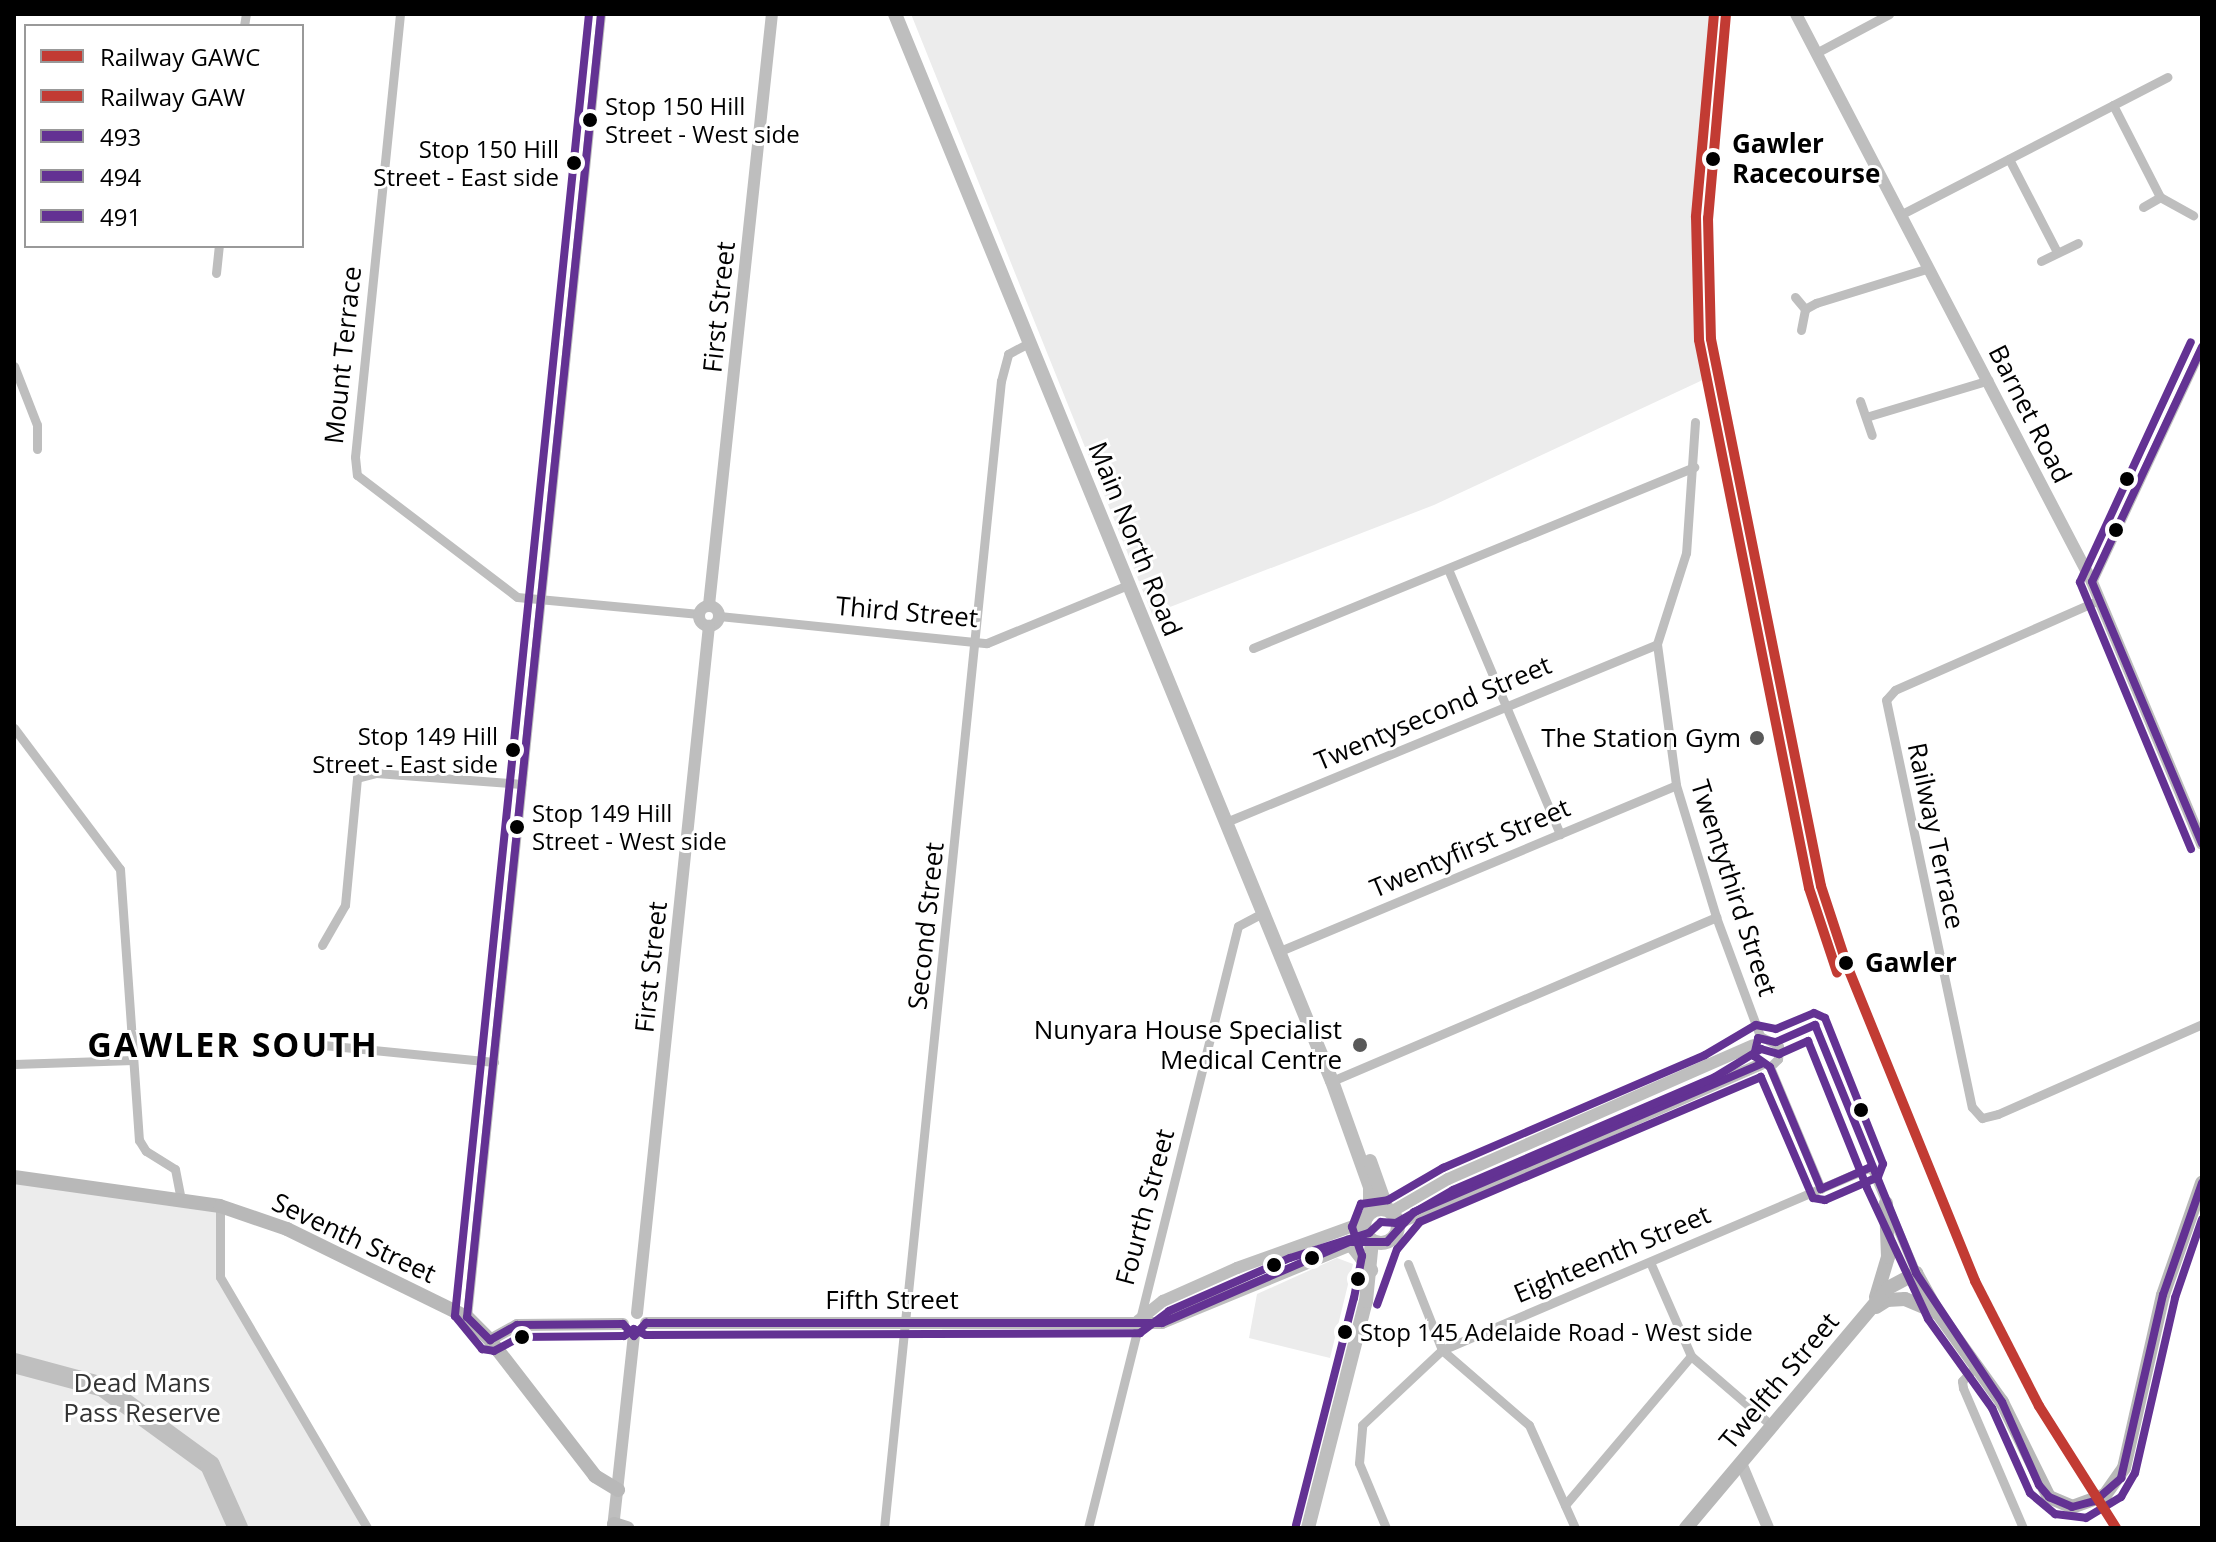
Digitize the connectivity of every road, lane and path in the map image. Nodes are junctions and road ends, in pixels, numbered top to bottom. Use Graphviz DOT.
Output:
graph roads {
  1 [pos="400,14"];
  2 [pos="601,14"];
  3 [pos="772,14"];
  4 [pos="895,14"];
  5 [pos="1796,14"];
  6 [pos="1889,14"];
  7 [pos="1816,53"];
  8 [pos="2167,77"];
  9 [pos="2113,105"];
  10 [pos="2009,159"];
  11 [pos="2160,197"];
  12 [pos="2143,207"];
  13 [pos="1900,215"];
  14 [pos="2193,215"];
  15 [pos="2078,243"];
  16 [pos="219,248"];
  17 [pos="2057,252"];
  18 [pos="2041,261"];
  19 [pos="1929,268"];
  20 [pos="216,273"];
  21 [pos="1795,297"];
  22 [pos="1805,309"];
  23 [pos="1801,330"];
  24 [pos="1029,343"];
  25 [pos="2202,347"];
  26 [pos="15,370"];
  27 [pos="1989,380"];
  28 [pos="1860,401"];
  29 [pos="1866,417"];
  30 [pos="1695,422"];
  31 [pos="1872,435"];
  32 [pos="37,449"];
  33 [pos="1694,467"];
  34 [pos="1448,569"];
  35 [pos="2092,582"];
  36 [pos="1128,585"];
  37 [pos="2099,600"];
  38 [pos="541,601"];
  39 [pos="709,605"];
  40 [pos="699,614"];
  41 [pos="719,616"];
  42 [pos="709,626"];
  43 [pos="978,642"];
  44 [pos="1657,644"];
  45 [pos="1253,648"];
  46 [pos="1506,706"];
  47 [pos="14,728"];
  48 [pos="522,784"];
  49 [pos="1676,785"];
  50 [pos="1226,822"];
  51 [pos="1560,834"];
  52 [pos="2202,844"];
  53 [pos="1264,912"];
  54 [pos="1716,917"];
  55 [pos="322,945"];
  56 [pos="1280,951"];
  57 [pos="2202,1024"];
  58 [pos="1757,1041"];
  59 [pos="323,1045"];
  60 [pos="133,1060"];
  61 [pos="494,1062"];
  62 [pos="14,1064"];
  63 [pos="1765,1066"];
  64 [pos="1332,1081"];
  65 [pos="14,1177"];
  66 [pos="2202,1183"];
  67 [pos="1821,1189"];
  68 [pos="181,1200"];
  69 [pos="1886,1203"];
  70 [pos="220,1206"];
  71 [pos="1392,1214"];
  72 [pos="1367,1217"];
  73 [pos="1376,1240"];
  74 [pos="1349,1242"];
  75 [pos="1650,1262"];
  76 [pos="1408,1264"];
  77 [pos="1371,1270"];
  78 [pos="1916,1273"];
  79 [pos="1366,1301"];
  80 [pos="1869,1312"];
  81 [pos="637,1313"];
  82 [pos="1938,1313"];
  83 [pos="467,1317"];
  84 [pos="1138,1321"];
  85 [pos="906,1322"];
  86 [pos="646,1323"];
  87 [pos="623,1324"];
  88 [pos="634,1336"];
  89 [pos="490,1340"];
  90 [pos="1442,1350"];
  91 [pos="1691,1356"];
  92 [pos="1977,1365"];
  93 [pos="1772,1426"];
  94 [pos="1741,1463"];
  95 [pos="618,1490"];
  96 [pos="1565,1505"];
  97 [pos="618,1527"];
  98 [pos="367,1528"];
  99 [pos="884,1528"];
  100 [pos="1088,1528"];
  101 [pos="1308,1528"];
  102 [pos="1386,1528"];
  103 [pos="1575,1528"];
  104 [pos="1686,1528"];
  105 [pos="1768,1528"];
  106 [pos="2023,1528"];
  1 -- 38 [label="street, Mount Terrace"];
  2 -- 38 [label="street"];
  3 -- 39 [label="street, First Street"];
  4 -- 24 [label="main road, Main North Road"];
  5 -- 7 [label="street, Barnet Road"];
  6 -- 7 [label="street"];
  7 -- 13 [label="street, Barnet Road"];
  8 -- 9 [label="street"];
  9 -- 10 [label="street"];
  9 -- 11 [label="street"];
  10 -- 13 [label="street"];
  10 -- 17 [label="street"];
  11 -- 12 [label="street"];
  11 -- 14 [label="street"];
  13 -- 19 [label="street, Barnet Road"];
  15 -- 17 [label="street"];
  16 -- 20 [label="street"];
  17 -- 18 [label="street"];
  19 -- 22 [label="street"];
  19 -- 27 [label="street, Barnet Road"];
  21 -- 22 [label="street"];
  22 -- 23 [label="street"];
  24 -- 36 [label="main road, Main North Road"];
  24 -- 43 [label="street, Second Street"];
  25 -- 35 [label="street"];
  26 -- 32 [label="street"];
  27 -- 29 [label="street"];
  27 -- 35 [label="street, Barnet Road"];
  28 -- 29 [label="street"];
  29 -- 31 [label="street"];
  30 -- 33 [label="street, Twentythird Street"];
  33 -- 34 [label="street"];
  33 -- 44 [label="street, Twentythird Street"];
  34 -- 45 [label="street"];
  34 -- 46 [label="street"];
  35 -- 37 [label="street, Barnet Road"];
  36 -- 43 [label="street, Third Street"];
  36 -- 50 [label="main road, Main North Road"];
  37 -- 52 [label="street, Barnet Road"];
  37 -- 57 [label="street, Railway Terrace"];
  38 -- 40 [label="street"];
  38 -- 48 [label="street"];
  39 -- 40 [label="street"];
  39 -- 41 [label="street"];
  40 -- 42 [label="street"];
  41 -- 42 [label="street"];
  41 -- 43 [label="street, Third Street"];
  42 -- 81 [label="street, First Street"];
  43 -- 85 [label="street, Second Street"];
  44 -- 46 [label="street, Twentysecond Street"];
  44 -- 49 [label="street, Twentythird Street"];
  46 -- 50 [label="street, Twentysecond Street"];
  46 -- 51 [label="street"];
  47 -- 60 [label="street"];
  48 -- 55 [label="street"];
  48 -- 61 [label="street"];
  49 -- 51 [label="street, Twentyfirst Street"];
  49 -- 54 [label="street, Twentythird Street"];
  50 -- 53 [label="main road, Main North Road"];
  51 -- 56 [label="street, Twentyfirst Street"];
  53 -- 56 [label="main road, Main North Road"];
  53 -- 84 [label="street, Fourth Street"];
  54 -- 58 [label="street, Twentythird Street"];
  54 -- 64 [label="street"];
  56 -- 64 [label="main road, Main North Road"];
  58 -- 63 [label="street"];
  58 -- 63 [label="street"];
  58 -- 71 [label="street"];
  59 -- 61 [label="street"];
  60 -- 62 [label="street"];
  60 -- 68 [label="street"];
  61 -- 83 [label="street"];
  63 -- 67 [label="street"];
  63 -- 71 [label="street"];
  64 -- 71 [label="main road"];
  64 -- 72 [label="main road"];
  65 -- 68 [label="main road, Seventh Street"];
  66 -- 92 [label="main road"];
  67 -- 69 [label="street, Eighteenth Street"];
  67 -- 75 [label="street, Eighteenth Street"];
  68 -- 70 [label="main road, Seventh Street"];
  69 -- 78 [label="street"];
  69 -- 80 [label="main road"];
  70 -- 83 [label="main road, Seventh Street"];
  70 -- 98 [label="street"];
  71 -- 72 [label="main road"];
  71 -- 73 [label="main road"];
  72 -- 73 [label="main road"];
  72 -- 84 [label="street"];
  73 -- 74 [label="street, Fifth Street"];
  73 -- 77 [label="main road"];
  73 -- 79 [label="main road"];
  74 -- 77 [label="main road"];
  74 -- 84 [label="street, Fifth Street"];
  75 -- 90 [label="street, Eighteenth Street"];
  75 -- 91 [label="street"];
  76 -- 90 [label="street"];
  77 -- 79 [label="main road"];
  78 -- 80 [label="main road, Twelfth Street"];
  78 -- 82 [label="main road"];
  79 -- 101 [label="main road"];
  80 -- 82 [label="main road"];
  80 -- 93 [label="main road, Twelfth Street"];
  81 -- 86 [label="street"];
  81 -- 87 [label="street"];
  82 -- 92 [label="main road"];
  83 -- 89 [label="main road, Seventh Street"];
  84 -- 85 [label="street, Fifth Street"];
  84 -- 100 [label="street, Fourth Street"];
  85 -- 86 [label="street, Fifth Street"];
  85 -- 99 [label="street, Second Street"];
  86 -- 88 [label="street"];
  87 -- 88 [label="street"];
  87 -- 89 [label="street"];
  88 -- 95 [label="street"];
  89 -- 95 [label="main road, Seventh Street"];
  90 -- 96 [label="street"];
  90 -- 102 [label="street, Eighteenth Street"];
  91 -- 93 [label="street"];
  91 -- 96 [label="street"];
  92 -- 106 [label="street"];
  93 -- 94 [label="main road, Twelfth Street"];
  94 -- 104 [label="main road, Twelfth Street"];
  94 -- 105 [label="street"];
  95 -- 97 [label="street"];
  96 -- 103 [label="street"];
}
